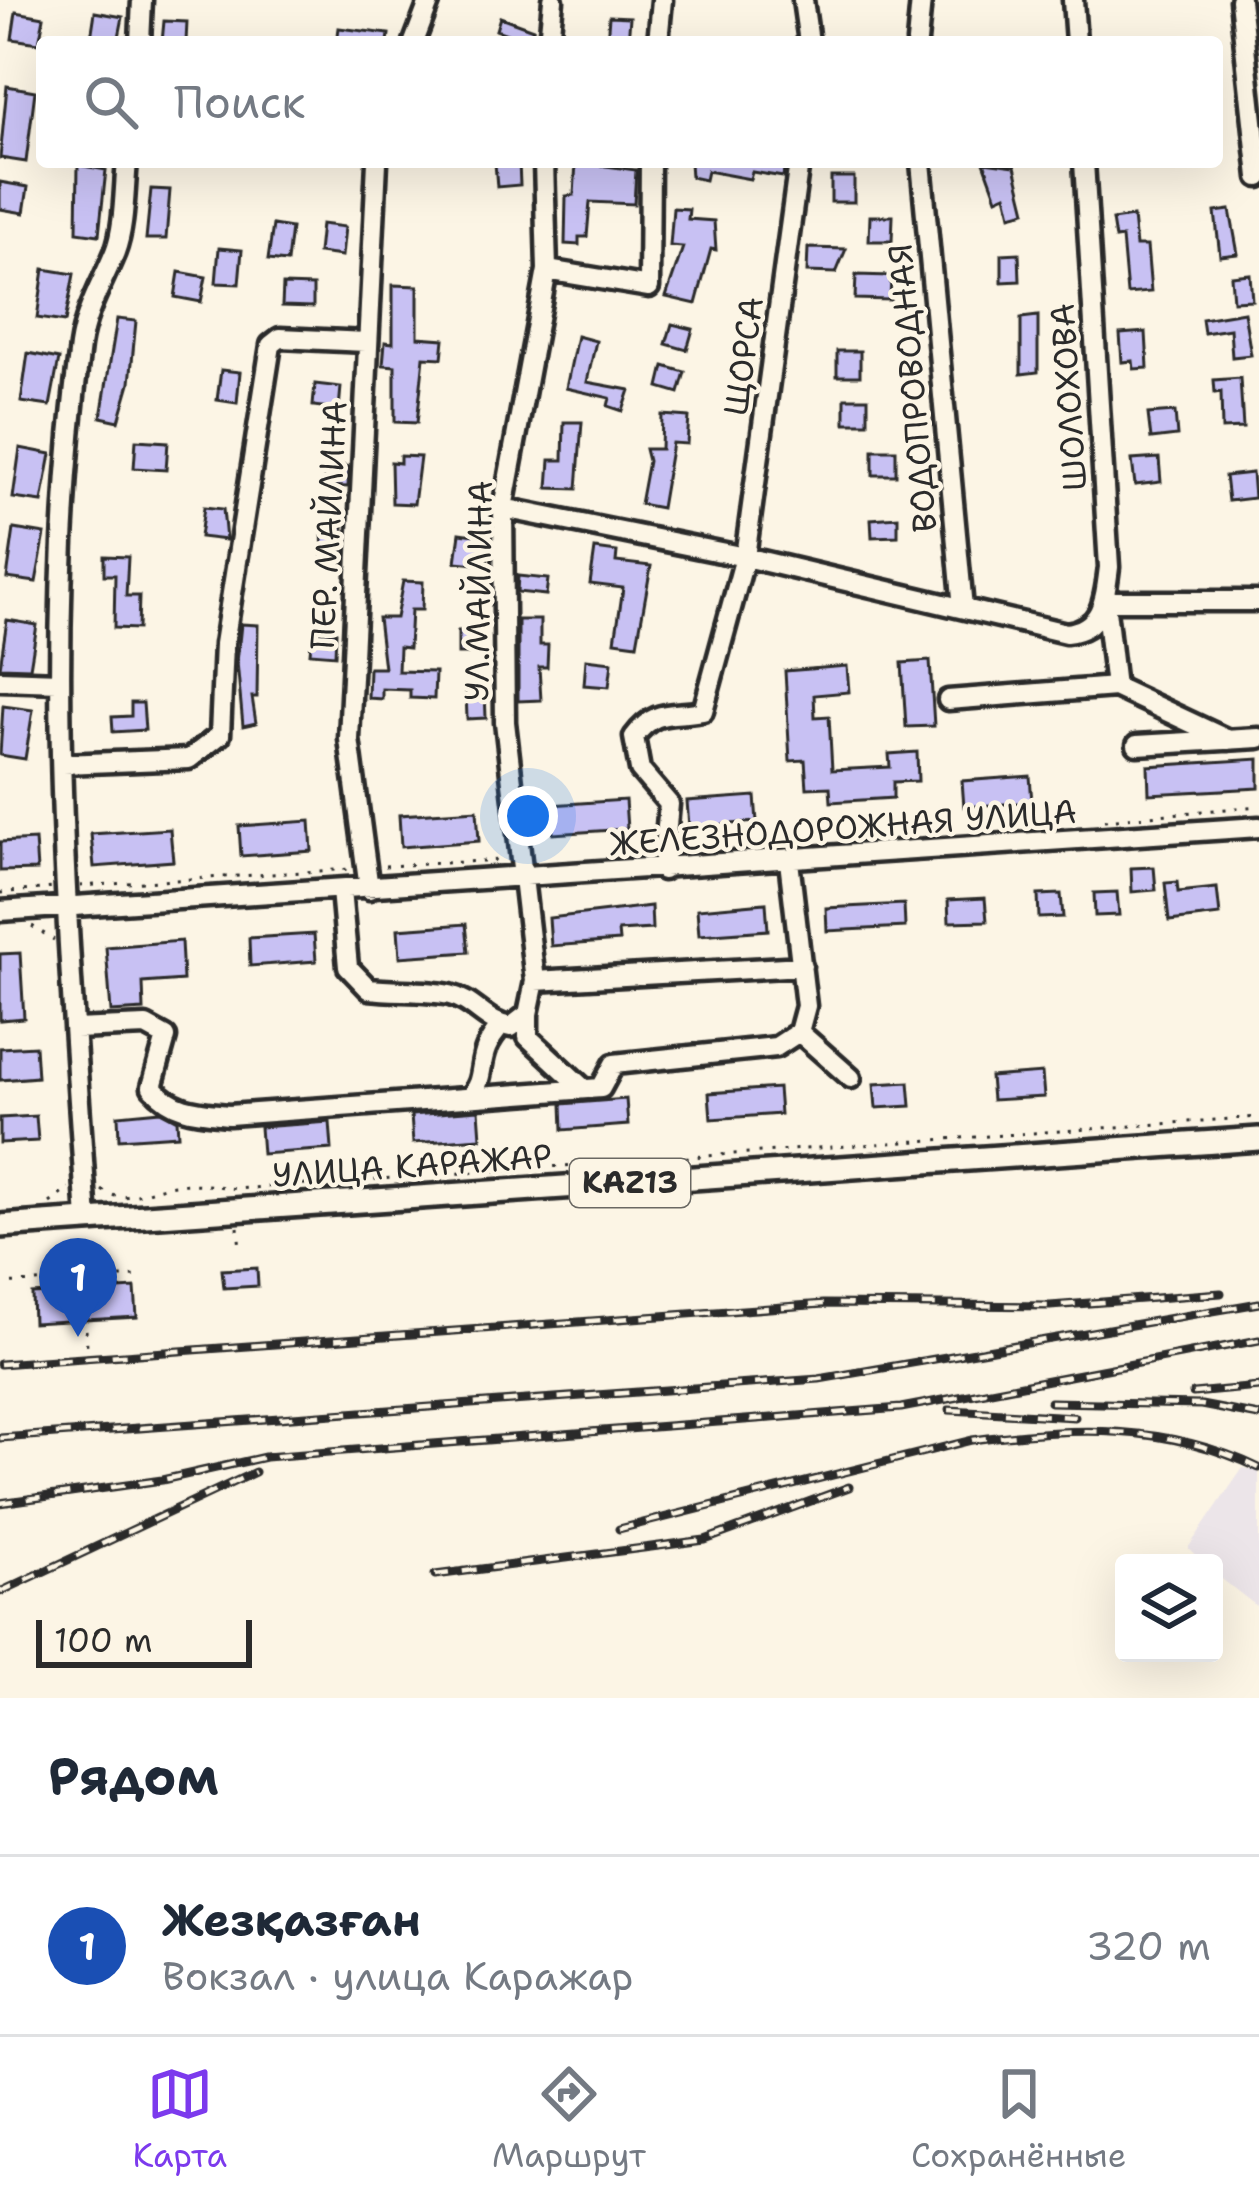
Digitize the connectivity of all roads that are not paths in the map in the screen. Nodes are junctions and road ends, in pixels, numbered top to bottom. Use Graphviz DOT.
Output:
graph roads {
  1 [pos="142,0"];
  2 [pos="430,0"];
  3 [pos="554,0"];
  4 [pos="662,0"];
  5 [pos="802,0"];
  6 [pos="921,0"];
  7 [pos="1073,0"];
  8 [pos="1247,13"];
  9 [pos="140,36"];
  10 [pos="415,36"];
  11 [pos="550,36"];
  12 [pos="659,36"];
  13 [pos="808,36"];
  14 [pos="918,36"];
  15 [pos="1076,36"];
  16 [pos="126,168"];
  17 [pos="377,168"];
  18 [pos="544,168"];
  19 [pos="650,168"];
  20 [pos="798,168"];
  21 [pos="922,168"];
  22 [pos="1084,168"];
  23 [pos="1259,177"];
  24 [pos="548,270"];
  25 [pos="366,342"];
  26 [pos="503,508"];
  27 [pos="745,557"];
  28 [pos="1105,601"];
  29 [pos="1259,601"];
  30 [pos="963,608"];
  31 [pos="0,680"];
  32 [pos="59,682"];
  33 [pos="1115,687"];
  34 [pos="948,700"];
  35 [pos="1259,738"];
  36 [pos="1228,740"];
  37 [pos="1137,745"];
  38 [pos="63,764"];
  39 [pos="1259,827"];
  40 [pos="789,861"];
  41 [pos="663,870"];
  42 [pos="526,880"];
  43 [pos="370,889"];
  44 [pos="341,890"];
  45 [pos="67,905"];
  46 [pos="0,911"];
  47 [pos="802,966"];
  48 [pos="535,981"];
  49 [pos="529,1014"];
  50 [pos="502,1025"];
  51 [pos="75,1029"];
  52 [pos="799,1031"];
  53 [pos="850,1078"];
  54 [pos="584,1090"];
  55 [pos="469,1098"];
  56 [pos="1259,1138"];
  57 [pos="88,1220"];
  58 [pos="0,1226"];
  1 -- 9 [label="street"];
  2 -- 10 [label="street"];
  3 -- 11 [label="street"];
  4 -- 12 [label="street"];
  5 -- 13 [label="street"];
  6 -- 14 [label="street"];
  7 -- 15 [label="street"];
  8 -- 23 [label="street"];
  16 -- 32 [label="street"];
  17 -- 25 [label="street, ПЕР. МАЙЛИНА"];
  18 -- 24 [label="street, УЛ.МАЙЛИНА"];
  19 -- 24 [label="street"];
  20 -- 27 [label="street, ЩОРСА"];
  21 -- 30 [label="street, ВОДОПРОВОДНАЯ"];
  22 -- 28 [label="street, ШОЛОХОВА"];
  24 -- 26 [label="street, УЛ.МАЙЛИНА"];
  25 -- 38 [label="street"];
  25 -- 43 [label="street, ПЕР. МАЙЛИНА"];
  26 -- 27 [label="street"];
  26 -- 42 [label="street, УЛ.МАЙЛИНА"];
  27 -- 30 [label="street"];
  27 -- 41 [label="street, ЩОРСА"];
  28 -- 29 [label="street"];
  28 -- 30 [label="street, ШОЛОХОВА"];
  28 -- 33 [label="street"];
  31 -- 32 [label="street"];
  32 -- 38 [label="street"];
  33 -- 34 [label="street"];
  33 -- 36 [label="street"];
  35 -- 36 [label="street"];
  36 -- 37 [label="street"];
  38 -- 45 [label="street"];
  39 -- 40 [label="street, ЖЕЛЕЗНОДОРОЖНАЯ УЛИЦА"];
  40 -- 41 [label="street, ЖЕЛЕЗНОДОРОЖНАЯ УЛИЦА"];
  40 -- 47 [label="street"];
  41 -- 42 [label="street, ЖЕЛЕЗНОДОРОЖНАЯ УЛИЦА"];
  42 -- 43 [label="street, ЖЕЛЕЗНОДОРОЖНАЯ УЛИЦА"];
  42 -- 48 [label="street, УЛ.МАЙЛИНА"];
  43 -- 44 [label="street, ЖЕЛЕЗНОДОРОЖНАЯ УЛИЦА"];
  44 -- 45 [label="street, ЖЕЛЕЗНОДОРОЖНАЯ УЛИЦА"];
  44 -- 50 [label="street"];
  45 -- 46 [label="street, ЖЕЛЕЗНОДОРОЖНАЯ УЛИЦА"];
  45 -- 51 [label="street"];
  47 -- 48 [label="street"];
  47 -- 52 [label="street"];
  48 -- 49 [label="street, УЛ.МАЙЛИНА"];
  49 -- 50 [label="street"];
  49 -- 54 [label="street"];
  50 -- 55 [label="street"];
  51 -- 55 [label="street"];
  51 -- 57 [label="street"];
  52 -- 53 [label="street"];
  52 -- 54 [label="street"];
  54 -- 55 [label="street"];
  56 -- 57 [label="main road, УЛИЦА КАРАЖАР / KAZ13"];
  57 -- 58 [label="main road, УЛИЦА КАРАЖАР / KAZ13"];
}
